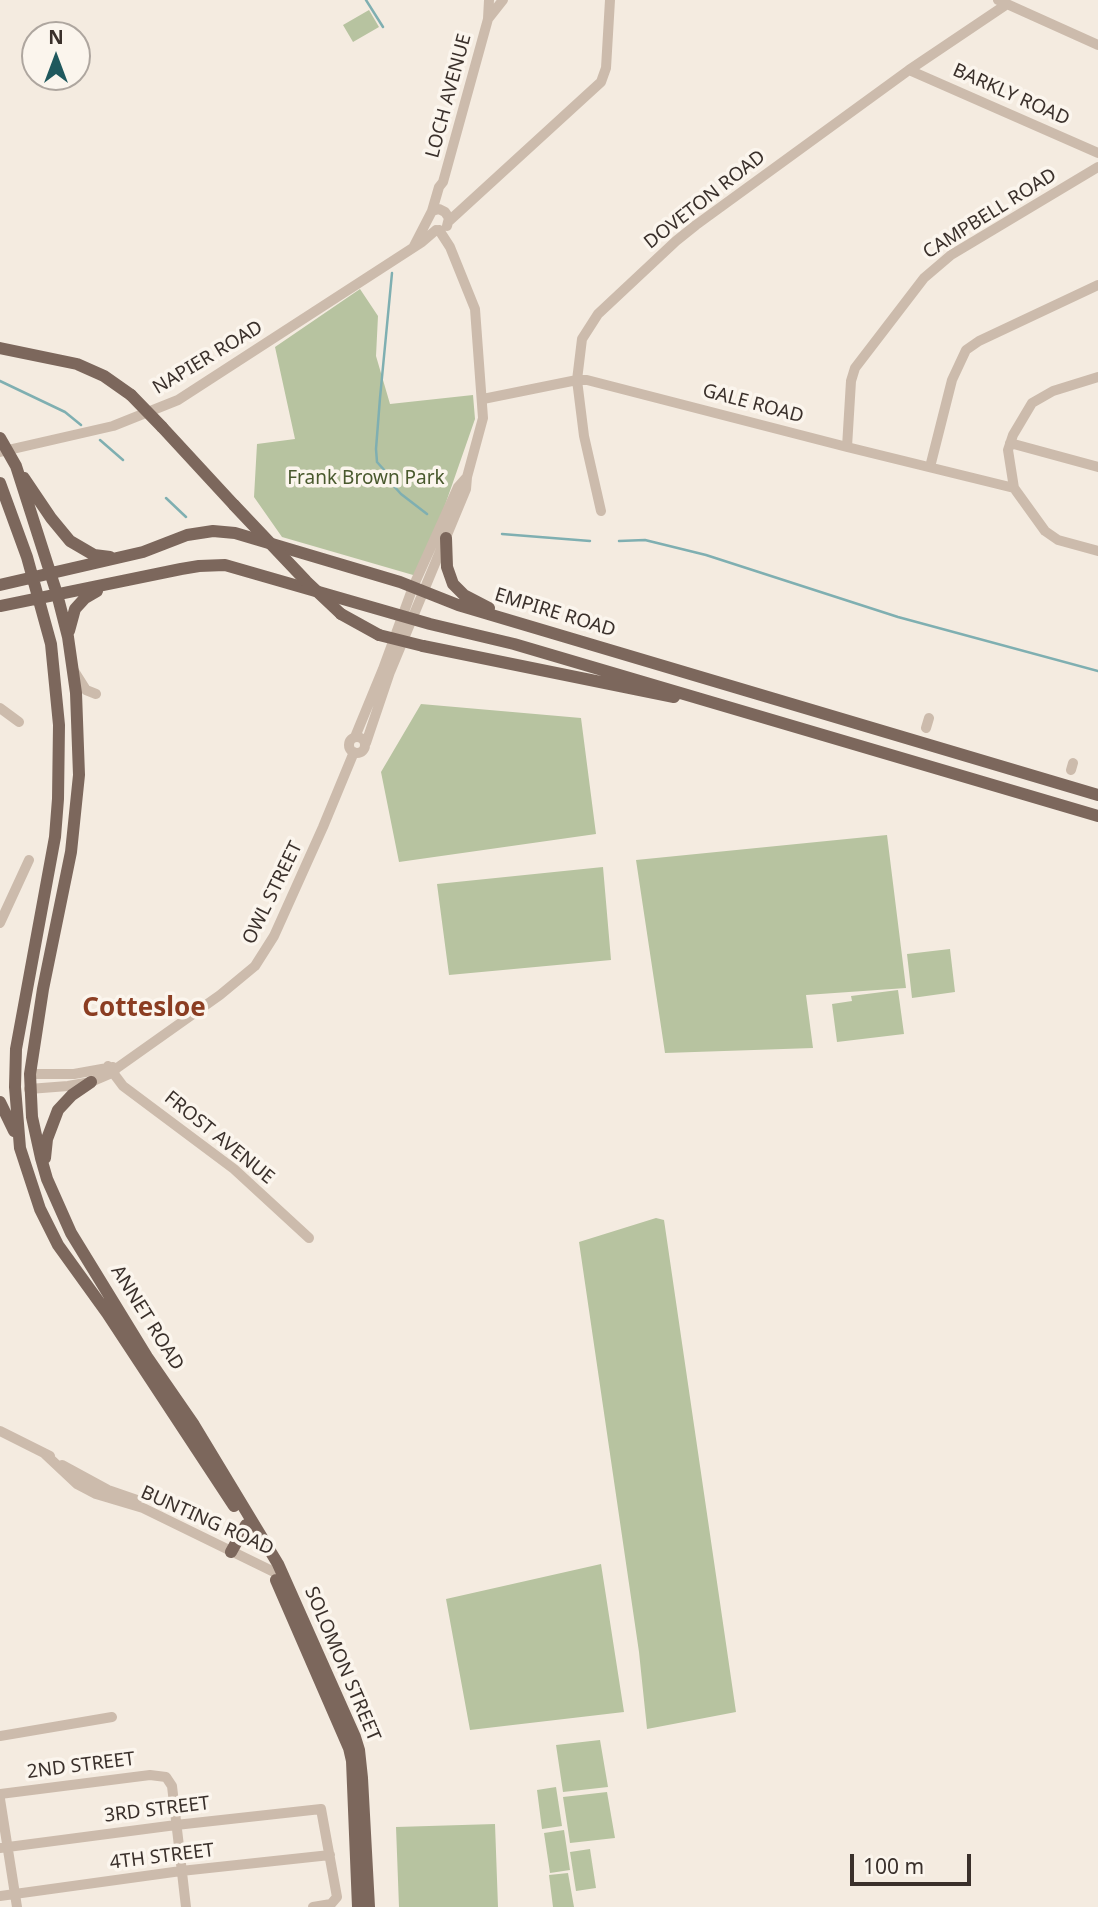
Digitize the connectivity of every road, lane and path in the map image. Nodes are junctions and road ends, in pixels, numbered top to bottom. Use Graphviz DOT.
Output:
graph roads {
  1 [pos="489,0"];
  2 [pos="503,0"];
  3 [pos="610,0"];
  4 [pos="1002,2"];
  5 [pos="488,19"];
  6 [pos="1098,44"];
  7 [pos="909,70"];
  8 [pos="1098,153"];
  9 [pos="1098,167"];
  10 [pos="440,220"];
  11 [pos="1098,285"];
  12 [pos="0,348"];
  13 [pos="1098,377"];
  14 [pos="577,380"];
  15 [pos="483,399"];
  16 [pos="0,438"];
  17 [pos="1010,443"];
  18 [pos="848,447"];
  19 [pos="4,451"];
  20 [pos="16,466"];
  21 [pos="930,467"];
  22 [pos="1098,467"];
  23 [pos="467,477"];
  24 [pos="0,483"];
  25 [pos="1014,488"];
  26 [pos="601,511"];
  27 [pos="446,538"];
  28 [pos="1098,551"];
  29 [pos="122,557"];
  30 [pos="50,573"];
  31 [pos="32,577"];
  32 [pos="0,585"];
  33 [pos="106,585"];
  34 [pos="419,589"];
  35 [pos="57,594"];
  36 [pos="38,599"];
  37 [pos="0,606"];
  38 [pos="408,617"];
  39 [pos="508,619"];
  40 [pos="68,637"];
  41 [pos="73,671"];
  42 [pos="96,695"];
  43 [pos="692,696"];
  44 [pos="0,709"];
  45 [pos="19,722"];
  46 [pos="355,737"];
  47 [pos="366,743"];
  48 [pos="354,752"];
  49 [pos="1098,795"];
  50 [pos="1098,816"];
  51 [pos="30,860"];
  52 [pos="0,923"];
  53 [pos="1,1064"];
  54 [pos="112,1069"];
  55 [pos="15,1071"];
  56 [pos="30,1074"];
  57 [pos="91,1082"];
  58 [pos="9,1085"];
  59 [pos="29,1089"];
  60 [pos="0,1102"];
  61 [pos="20,1148"];
  62 [pos="47,1179"];
  63 [pos="309,1238"];
  64 [pos="189,1428"];
  65 [pos="0,1432"];
  66 [pos="44,1453"];
  67 [pos="226,1486"];
  68 [pos="246,1525"];
  69 [pos="232,1549"];
  70 [pos="275,1567"];
  71 [pos="111,1717"];
  72 [pos="0,1736"];
  73 [pos="0,1796"];
  74 [pos="176,1825"];
  75 [pos="5,1847"];
  76 [pos="330,1855"];
  77 [pos="181,1871"];
  78 [pos="16,1894"];
  79 [pos="0,1896"];
  80 [pos="17,1907"];
  81 [pos="186,1907"];
  82 [pos="313,1907"];
  83 [pos="358,1907"];
  84 [pos="369,1907"];
  1 -- 5 [label="street, LOCH AVENUE"];
  2 -- 5 [label="street, LOCH AVENUE"];
  3 -- 10 [label="street, NAPIER ROAD"];
  4 -- 6 [label="street"];
  4 -- 7 [label="street, DOVETON ROAD"];
  5 -- 10 [label="street, LOCH AVENUE"];
  7 -- 8 [label="street, BARKLY ROAD"];
  7 -- 14 [label="street, DOVETON ROAD"];
  9 -- 18 [label="street, CAMPBELL ROAD"];
  10 -- 15 [label="street"];
  10 -- 19 [label="street, NAPIER ROAD"];
  11 -- 21 [label="street"];
  12 -- 43 [label="main road, bridge"];
  13 -- 17 [label="street"];
  14 -- 15 [label="street, GALE ROAD"];
  14 -- 18 [label="street, GALE ROAD"];
  14 -- 26 [label="street, DOVETON ROAD"];
  15 -- 23 [label="street"];
  16 -- 19 [label="main road"];
  17 -- 22 [label="street"];
  17 -- 25 [label="street"];
  18 -- 21 [label="street, GALE ROAD"];
  19 -- 20 [label="main road"];
  20 -- 29 [label="main road"];
  20 -- 30 [label="main road, ANNET ROAD"];
  21 -- 25 [label="street, GALE ROAD"];
  23 -- 27 [label="street"];
  23 -- 34 [label="street"];
  24 -- 31 [label="main road, ANNET ROAD"];
  25 -- 28 [label="street"];
  27 -- 34 [label="street"];
  27 -- 39 [label="main road"];
  29 -- 30 [label="main road, EMPIRE ROAD"];
  29 -- 34 [label="main road, EMPIRE ROAD"];
  30 -- 31 [label="main road, EMPIRE ROAD"];
  30 -- 35 [label="main road, ANNET ROAD"];
  31 -- 32 [label="main road, EMPIRE ROAD"];
  31 -- 36 [label="main road, ANNET ROAD"];
  33 -- 35 [label="main road"];
  33 -- 38 [label="main road"];
  33 -- 40 [label="main road"];
  34 -- 38 [label="street"];
  34 -- 39 [label="main road, EMPIRE ROAD"];
  35 -- 36 [label="main road"];
  35 -- 40 [label="main road, ANNET ROAD"];
  36 -- 37 [label="main road"];
  36 -- 55 [label="main road, ANNET ROAD"];
  38 -- 43 [label="main road"];
  38 -- 46 [label="street"];
  38 -- 47 [label="street"];
  39 -- 49 [label="main road, EMPIRE ROAD"];
  40 -- 41 [label="main road, ANNET ROAD"];
  41 -- 42 [label="street"];
  41 -- 56 [label="main road, ANNET ROAD"];
  43 -- 50 [label="main road"];
  44 -- 45 [label="street"];
  46 -- 47 [label="street"];
  46 -- 48 [label="street"];
  47 -- 48 [label="street"];
  48 -- 54 [label="street, OWL STREET"];
  51 -- 52 [label="street"];
  53 -- 55 [label="main road"];
  54 -- 56 [label="street, OWL STREET"];
  54 -- 57 [label="street, OWL STREET"];
  54 -- 63 [label="street, FROST AVENUE"];
  55 -- 56 [label="main road"];
  55 -- 58 [label="main road, ANNET ROAD"];
  56 -- 59 [label="main road, ANNET ROAD"];
  57 -- 59 [label="street, OWL STREET"];
  57 -- 62 [label="main road"];
  58 -- 59 [label="main road"];
  58 -- 61 [label="main road, ANNET ROAD"];
  59 -- 62 [label="main road, ANNET ROAD"];
  60 -- 61 [label="main road"];
  61 -- 64 [label="main road, ANNET ROAD"];
  62 -- 64 [label="main road, ANNET ROAD"];
  64 -- 67 [label="main road, ANNET ROAD"];
  65 -- 66 [label="street, BUNTING ROAD"];
  66 -- 69 [label="street, BUNTING ROAD"];
  66 -- 69 [label="street, BUNTING ROAD"];
  67 -- 68 [label="main road, ANNET ROAD"];
  67 -- 70 [label="main road, ANNET ROAD"];
  68 -- 69 [label="main road"];
  68 -- 70 [label="main road, ANNET ROAD"];
  69 -- 70 [label="street, BUNTING ROAD"];
  70 -- 83 [label="main road, SOLOMON STREET"];
  70 -- 84 [label="main road, SOLOMON STREET"];
  71 -- 72 [label="street"];
  73 -- 74 [label="street, 2ND STREET"];
  73 -- 75 [label="street"];
  74 -- 75 [label="street, 3RD STREET"];
  74 -- 76 [label="street, 3RD STREET"];
  74 -- 77 [label="street"];
  75 -- 78 [label="street"];
  76 -- 77 [label="street, 4TH STREET"];
  76 -- 82 [label="street"];
  77 -- 78 [label="street, 4TH STREET"];
  77 -- 81 [label="street"];
  78 -- 79 [label="street, 4TH STREET"];
  78 -- 80 [label="street"];
}
